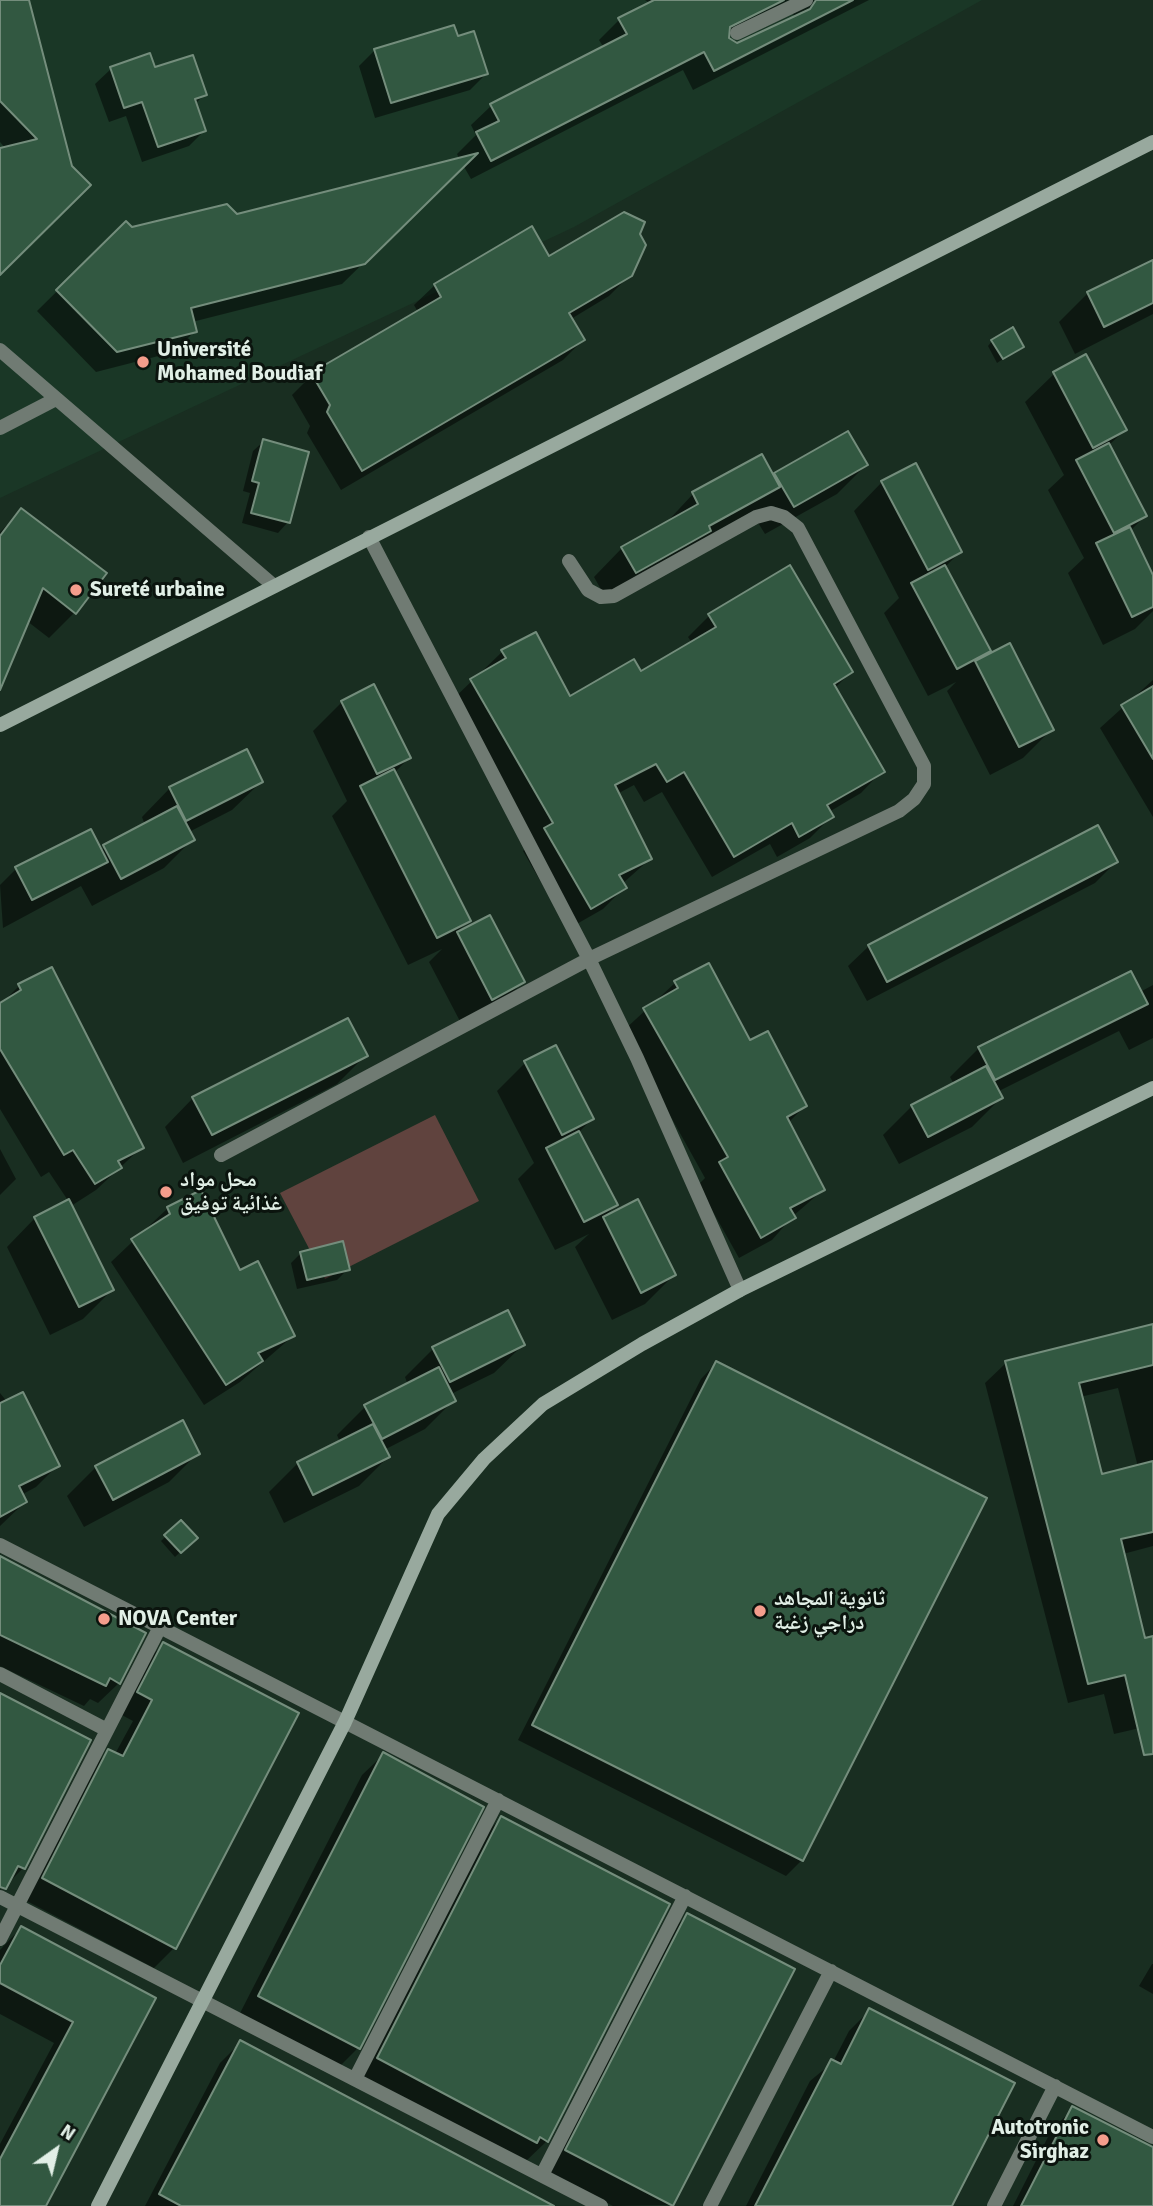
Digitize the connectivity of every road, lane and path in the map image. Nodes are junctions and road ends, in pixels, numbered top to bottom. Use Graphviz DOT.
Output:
graph roads {
  1 [pos="806,0"];
  2 [pos="737,33"];
  3 [pos="1153,142"];
  4 [pos="0,350"];
  5 [pos="54,400"];
  6 [pos="0,428"];
  7 [pos="369,537"];
  8 [pos="569,561"];
  9 [pos="274,586"];
  10 [pos="0,725"];
  11 [pos="589,959"];
  12 [pos="1153,1088"];
  13 [pos="221,1155"];
  14 [pos="740,1290"];
  15 [pos="0,1545"];
  16 [pos="160,1627"];
  17 [pos="0,1675"];
  18 [pos="345,1722"];
  19 [pos="107,1730"];
  20 [pos="498,1800"];
  21 [pos="685,1896"];
  22 [pos="0,1897"];
  23 [pos="17,1906"];
  24 [pos="0,1939"];
  25 [pos="831,1971"];
  26 [pos="202,2001"];
  27 [pos="355,2079"];
  28 [pos="1055,2086"];
  29 [pos="1153,2137"];
  30 [pos="541,2175"];
  31 [pos="98,2206"];
  32 [pos="601,2206"];
  33 [pos="710,2206"];
  34 [pos="994,2206"];
  1 -- 2 [label="street"];
  3 -- 7 [label="street"];
  4 -- 5 [label="street"];
  5 -- 6 [label="street"];
  5 -- 9 [label="street"];
  7 -- 9 [label="street"];
  7 -- 11 [label="street"];
  8 -- 11 [label="street"];
  9 -- 10 [label="street"];
  11 -- 13 [label="street"];
  11 -- 14 [label="street"];
  12 -- 14 [label="street"];
  14 -- 18 [label="street"];
  15 -- 16 [label="street"];
  16 -- 18 [label="street"];
  16 -- 19 [label="street"];
  17 -- 19 [label="street"];
  18 -- 20 [label="street"];
  18 -- 26 [label="street"];
  19 -- 23 [label="street"];
  20 -- 21 [label="street"];
  20 -- 27 [label="street"];
  21 -- 25 [label="street"];
  21 -- 30 [label="street"];
  22 -- 23 [label="street"];
  23 -- 24 [label="street"];
  23 -- 26 [label="street"];
  25 -- 28 [label="street"];
  25 -- 33 [label="street"];
  26 -- 27 [label="street"];
  26 -- 31 [label="street"];
  27 -- 30 [label="street"];
  28 -- 29 [label="street"];
  28 -- 34 [label="street"];
  30 -- 32 [label="street"];
}
